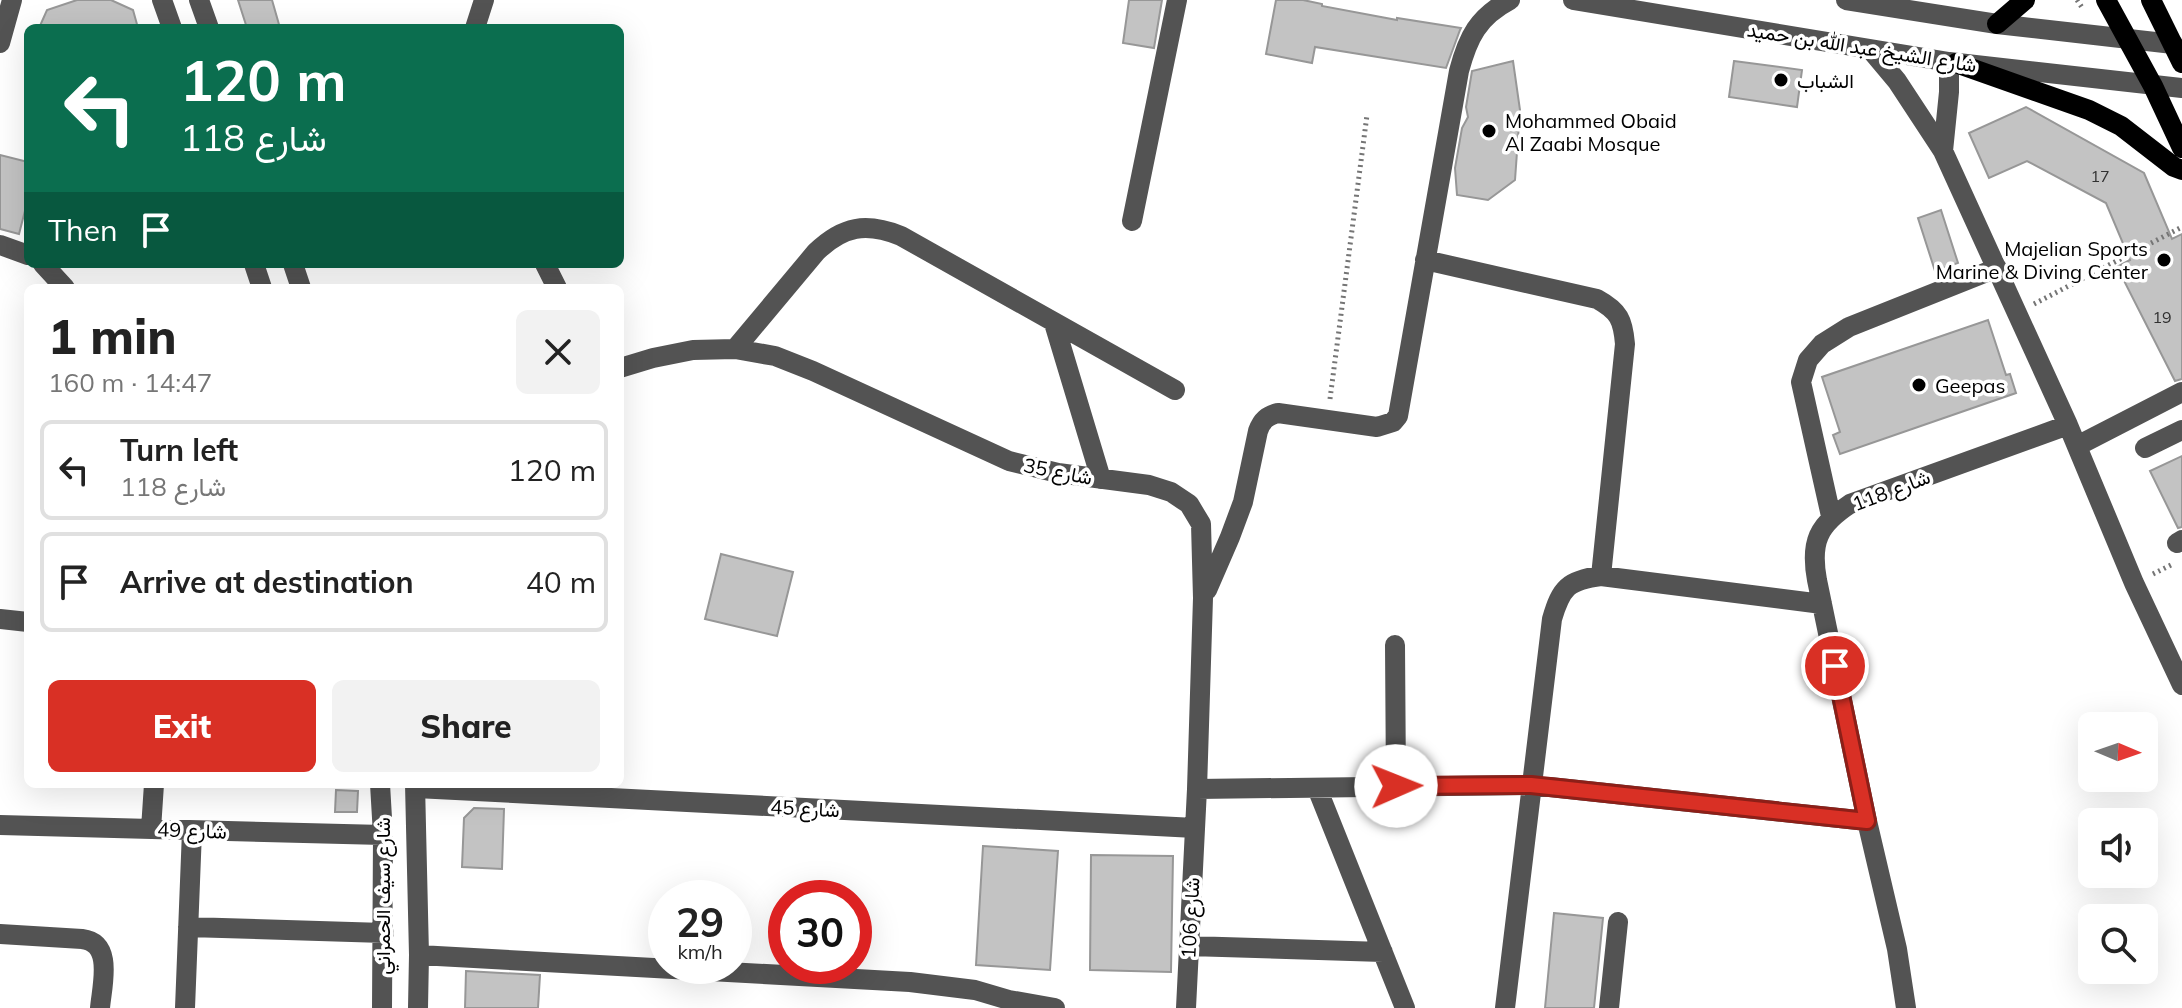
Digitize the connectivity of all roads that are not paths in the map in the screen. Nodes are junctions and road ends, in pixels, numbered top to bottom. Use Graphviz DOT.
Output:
graph roads {
  1 [pos="12,0"];
  2 [pos="162,0"];
  3 [pos="199,0"];
  4 [pos="484,0"];
  5 [pos="1177,0"];
  6 [pos="1510,0"];
  7 [pos="1573,0"];
  8 [pos="1846,0"];
  9 [pos="2025,0"];
  10 [pos="2106,0"];
  11 [pos="2151,0"];
  12 [pos="1894,4"];
  13 [pos="171,24"];
  14 [pos="208,24"];
  15 [pos="476,24"];
  16 [pos="1997,24"];
  17 [pos="2128,38"];
  18 [pos="0,43"];
  19 [pos="1871,50"];
  20 [pos="2178,54"];
  21 [pos="1952,63"];
  22 [pos="2153,86"];
  23 [pos="2182,88"];
  24 [pos="2182,148"];
  25 [pos="1943,151"];
  26 [pos="2182,170"];
  27 [pos="1132,221"];
  28 [pos="0,245"];
  29 [pos="24,254"];
  30 [pos="1425,260"];
  31 [pos="47,268"];
  32 [pos="1997,268"];
  33 [pos="61,284"];
  34 [pos="1054,323"];
  35 [pos="735,349"];
  36 [pos="624,367"];
  37 [pos="1175,390"];
  38 [pos="2182,392"];
  39 [pos="2068,425"];
  40 [pos="2182,430"];
  41 [pos="2077,446"];
  42 [pos="2145,448"];
  43 [pos="1101,479"];
  44 [pos="1831,516"];
  45 [pos="1601,576"];
  46 [pos="1203,598"];
  47 [pos="1822,604"];
  48 [pos="0,619"];
  49 [pos="24,622"];
  50 [pos="1395,645"];
  51 [pos="2182,685"];
  52 [pos="1531,785"];
  53 [pos="1396,786"];
  54 [pos="154,788"];
  55 [pos="380,788"];
  56 [pos="416,788"];
  57 [pos="453,788"];
  58 [pos="1317,788"];
  59 [pos="1197,789"];
  60 [pos="1867,821"];
  61 [pos="0,825"];
  62 [pos="1195,828"];
  63 [pos="151,829"];
  64 [pos="192,831"];
  65 [pos="383,835"];
  66 [pos="1618,922"];
  67 [pos="188,927"];
  68 [pos="384,933"];
  69 [pos="0,934"];
  70 [pos="1189,946"];
  71 [pos="1383,952"];
  72 [pos="419,955"];
  73 [pos="100,1008"];
  74 [pos="185,1008"];
  75 [pos="382,1008"];
  76 [pos="418,1008"];
  77 [pos="1055,1008"];
  78 [pos="1186,1008"];
  79 [pos="1405,1008"];
  80 [pos="1505,1008"];
  81 [pos="1609,1008"];
  82 [pos="1908,1008"];
  1 -- 18 [label="street"];
  2 -- 13 [label="street"];
  3 -- 14 [label="street"];
  4 -- 15 [label="street"];
  5 -- 27 [label="street"];
  6 -- 30 [label="street"];
  7 -- 19 [label="street, شارع الشيخ عبد الله بن حميد"];
  8 -- 12 [label="street"];
  9 -- 16 [label="main road"];
  10 -- 17 [label="main road"];
  11 -- 20 [label="main road"];
  12 -- 16 [label="street"];
  16 -- 17 [label="street"];
  17 -- 20 [label="street"];
  17 -- 22 [label="main road"];
  19 -- 21 [label="street, شارع الشيخ عبد الله بن حميد"];
  19 -- 25 [label="street"];
  21 -- 22 [label="street, شارع الشيخ عبد الله بن حميد"];
  21 -- 25 [label="street"];
  21 -- 26 [label="main road"];
  22 -- 23 [label="street, شارع الشيخ عبد الله بن حميد"];
  22 -- 24 [label="main road"];
  25 -- 32 [label="street"];
  28 -- 29 [label="street"];
  30 -- 45 [label="street"];
  30 -- 46 [label="street"];
  31 -- 33 [label="street"];
  32 -- 39 [label="street"];
  32 -- 44 [label="street"];
  34 -- 35 [label="street"];
  34 -- 37 [label="street"];
  34 -- 43 [label="street"];
  35 -- 36 [label="street, شارع 35"];
  35 -- 43 [label="street, شارع 35"];
  38 -- 41 [label="street"];
  39 -- 41 [label="street"];
  39 -- 44 [label="street, شارع 118"];
  40 -- 42 [label="street"];
  41 -- 51 [label="street"];
  43 -- 46 [label="street, شارع 35"];
  44 -- 47 [label="street, شارع 118"];
  45 -- 47 [label="street"];
  45 -- 52 [label="street"];
  46 -- 59 [label="street, شارع 35"];
  47 -- 60 [label="street, شارع 118"];
  48 -- 49 [label="street"];
  50 -- 53 [label="street"];
  52 -- 53 [label="street"];
  52 -- 60 [label="street"];
  52 -- 80 [label="street"];
  53 -- 58 [label="street"];
  54 -- 63 [label="street"];
  55 -- 65 [label="street, شارع سيف الحمراني"];
  56 -- 72 [label="street, شارع سيف الحمراني"];
  57 -- 62 [label="street, شارع 45"];
  58 -- 59 [label="street"];
  58 -- 71 [label="street"];
  59 -- 62 [label="street, شارع 35"];
  60 -- 82 [label="street, شارع 118"];
  61 -- 63 [label="street, شارع 49"];
  62 -- 70 [label="street, شارع 106"];
  63 -- 64 [label="street, شارع 49"];
  64 -- 65 [label="street, شارع 49"];
  64 -- 67 [label="street"];
  65 -- 68 [label="street, شارع سيف الحمراني"];
  66 -- 81 [label="street"];
  67 -- 68 [label="street"];
  67 -- 74 [label="street"];
  68 -- 75 [label="street, شارع سيف الحمراني"];
  69 -- 73 [label="street"];
  70 -- 71 [label="street"];
  70 -- 78 [label="street, شارع 106"];
  71 -- 79 [label="street"];
  72 -- 76 [label="street, شارع سيف الحمراني"];
  72 -- 77 [label="street"];
}
